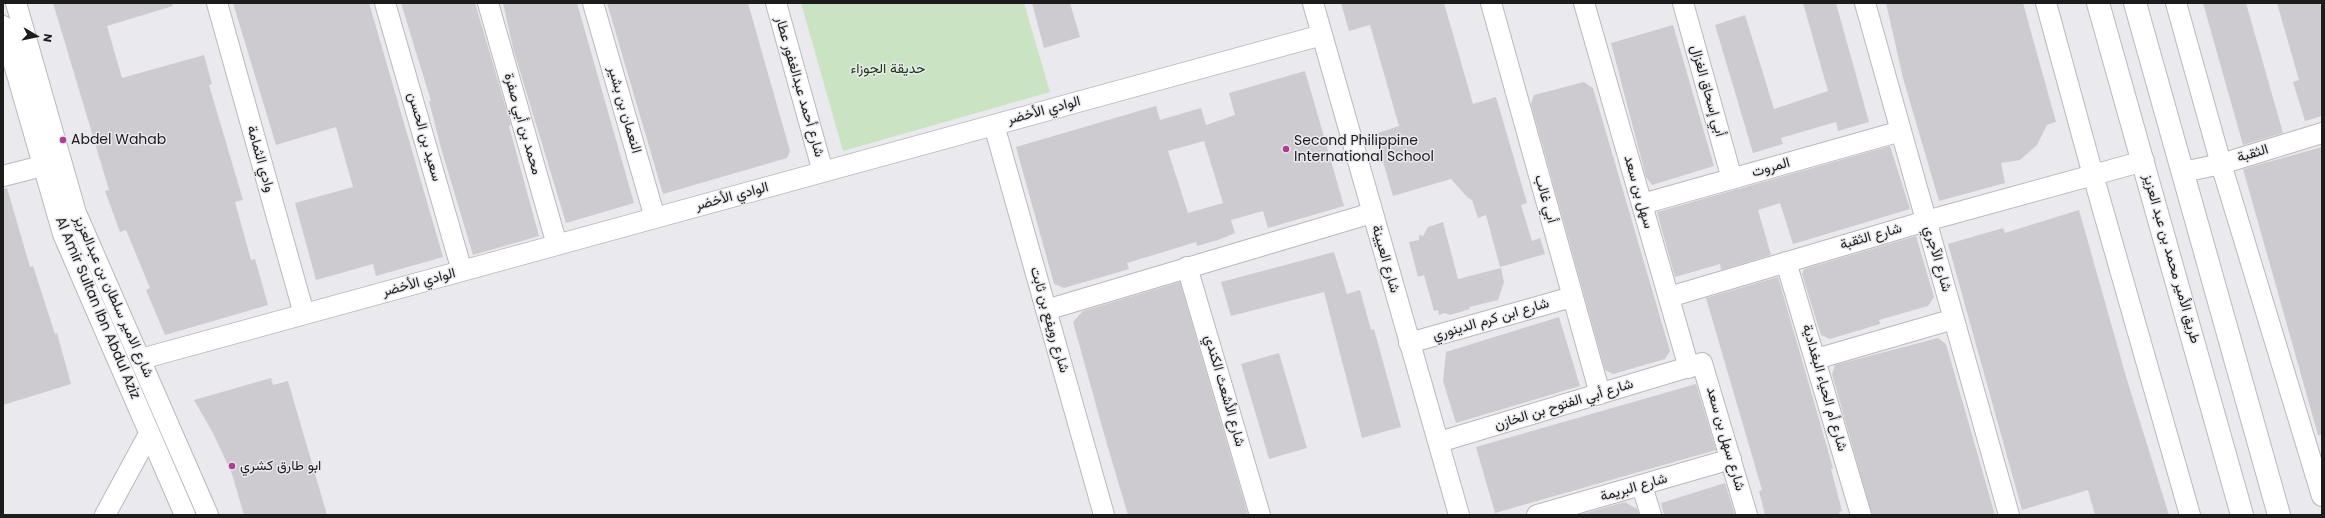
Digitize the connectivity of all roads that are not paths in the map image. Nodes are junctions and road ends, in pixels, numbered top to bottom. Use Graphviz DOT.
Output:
graph roads {
  1 [pos="16,3"];
  2 [pos="217,3"];
  3 [pos="385,3"];
  4 [pos="488,3"];
  5 [pos="593,3"];
  6 [pos="776,3"];
  7 [pos="1313,3"];
  8 [pos="1490,3"];
  9 [pos="1584,3"];
  10 [pos="1683,3"];
  11 [pos="1864,3"];
  12 [pos="2046,3"];
  13 [pos="2098,3"];
  14 [pos="2135,3"];
  15 [pos="2176,3"];
  16 [pos="3,26"];
  17 [pos="1322,34"];
  18 [pos="994,125"];
  19 [pos="1901,131"];
  20 [pos="2322,133"];
  21 [pos="2144,161"];
  22 [pos="2221,164"];
  23 [pos="42,166"];
  24 [pos="823,172"];
  25 [pos="2183,172"];
  26 [pos="2093,175"];
  27 [pos="3,176"];
  28 [pos="1732,179"];
  29 [pos="1642,204"];
  30 [pos="1372,213"];
  31 [pos="655,218"];
  32 [pos="1926,221"];
  33 [pos="557,245"];
  34 [pos="1786,262"];
  35 [pos="1187,267"];
  36 [pos="462,271"];
  37 [pos="1572,297"];
  38 [pos="1670,298"];
  39 [pos="1046,310"];
  40 [pos="304,314"];
  41 [pos="1954,319"];
  42 [pos="1409,343"];
  43 [pos="141,359"];
  44 [pos="1816,359"];
  45 [pos="1696,366"];
  46 [pos="1600,394"];
  47 [pos="149,434"];
  48 [pos="1439,442"];
  49 [pos="1731,459"];
  50 [pos="1642,486"];
  51 [pos="2322,496"];
  52 [pos="105,515"];
  53 [pos="185,515"];
  54 [pos="208,515"];
  55 [pos="1104,515"];
  56 [pos="1260,515"];
  57 [pos="1459,515"];
  58 [pos="1537,515"];
  59 [pos="1651,515"];
  60 [pos="1747,515"];
  61 [pos="1860,515"];
  62 [pos="2008,515"];
  63 [pos="2190,515"];
  64 [pos="2242,515"];
  65 [pos="2279,515"];
  1 -- 43 [label="street, شارع الامير سلطان بن عبدالعزيز"];
  2 -- 40 [label="street, وادي الثمامة"];
  3 -- 36 [label="street, سعيد بن الحسن"];
  4 -- 33 [label="street, محمد بن أبي صفرة"];
  5 -- 31 [label="street, النعمان بن بشير"];
  6 -- 24 [label="street, شارع أحمد عبدالغفور عطار"];
  7 -- 17 [label="street, شارع العيينة"];
  8 -- 37 [label="street, أبي غالب"];
  9 -- 29 [label="street, سهل بن سعد"];
  10 -- 28 [label="street, أبي إسحاق الغزال"];
  11 -- 19 [label="street, شارع الآجري"];
  12 -- 26 [label="street"];
  13 -- 21 [label="main road, طريق الأمير محمد بن عبد العزيز"];
  14 -- 25 [label="main road"];
  15 -- 22 [label="street"];
  16 -- 23 [label="street, Al Amir Sultan Ibn Abdul Aziz"];
  17 -- 18 [label="street, الوادي الأخضر"];
  17 -- 30 [label="street, شارع العيينة"];
  18 -- 24 [label="street, الوادي الأخضر"];
  18 -- 39 [label="street, شارع رويفع بن ثابت"];
  19 -- 28 [label="street, المروت"];
  19 -- 32 [label="street, شارع الآجري"];
  20 -- 22 [label="street, الثقبة"];
  21 -- 26 [label="street, شارع الثقبة"];
  21 -- 64 [label="main road, طريق الأمير محمد بن عبد العزيز"];
  22 -- 25 [label="street, الثقبة"];
  22 -- 51 [label="street"];
  23 -- 27 [label="street"];
  23 -- 47 [label="street, Al Amir Sultan Ibn Abdul Aziz"];
  24 -- 31 [label="street, الوادي الأخضر"];
  25 -- 65 [label="main road"];
  26 -- 32 [label="street, شارع الثقبة"];
  26 -- 63 [label="street"];
  28 -- 29 [label="street, المروت"];
  29 -- 38 [label="street, سهل بن سعد"];
  30 -- 35 [label="street"];
  30 -- 42 [label="street, شارع العيينة"];
  31 -- 33 [label="street, الوادي الأخضر"];
  32 -- 34 [label="street, شارع الثقبة"];
  32 -- 41 [label="street, شارع الآجري"];
  33 -- 36 [label="street, الوادي الأخضر"];
  34 -- 38 [label="street, شارع الثقبة"];
  34 -- 44 [label="street, شارع أم الحياء البغدادية"];
  35 -- 39 [label="street"];
  35 -- 56 [label="street, شارع الأشعث الكندي"];
  36 -- 40 [label="street, الوادي الأخضر"];
  37 -- 42 [label="street, شارع ابن كرم الدينوري"];
  37 -- 46 [label="street, أبي غالب"];
  38 -- 45 [label="street, سهل بن سعد"];
  39 -- 55 [label="street, شارع رويفع بن ثابت"];
  40 -- 43 [label="street, الوادي الأخضر"];
  41 -- 44 [label="street"];
  41 -- 62 [label="street, شارع الآجري"];
  42 -- 48 [label="street, شارع العيينة"];
  43 -- 54 [label="street, شارع الامير سلطان بن عبدالعزيز"];
  44 -- 61 [label="street, شارع أم الحياء البغدادية"];
  45 -- 46 [label="street, شارع أبي الفتوح بن الخازن"];
  45 -- 49 [label="street, شارع سهل بن سعد"];
  46 -- 48 [label="street, شارع أبي الفتوح بن الخازن"];
  47 -- 52 [label="street"];
  47 -- 53 [label="street, Al Amir Sultan Ibn Abdul Aziz"];
  48 -- 57 [label="street, شارع العيينة"];
  49 -- 50 [label="street, شارع البريمة"];
  49 -- 60 [label="street, شارع سهل بن سعد"];
  50 -- 58 [label="street, شارع البريمة"];
  50 -- 59 [label="street"];
}
